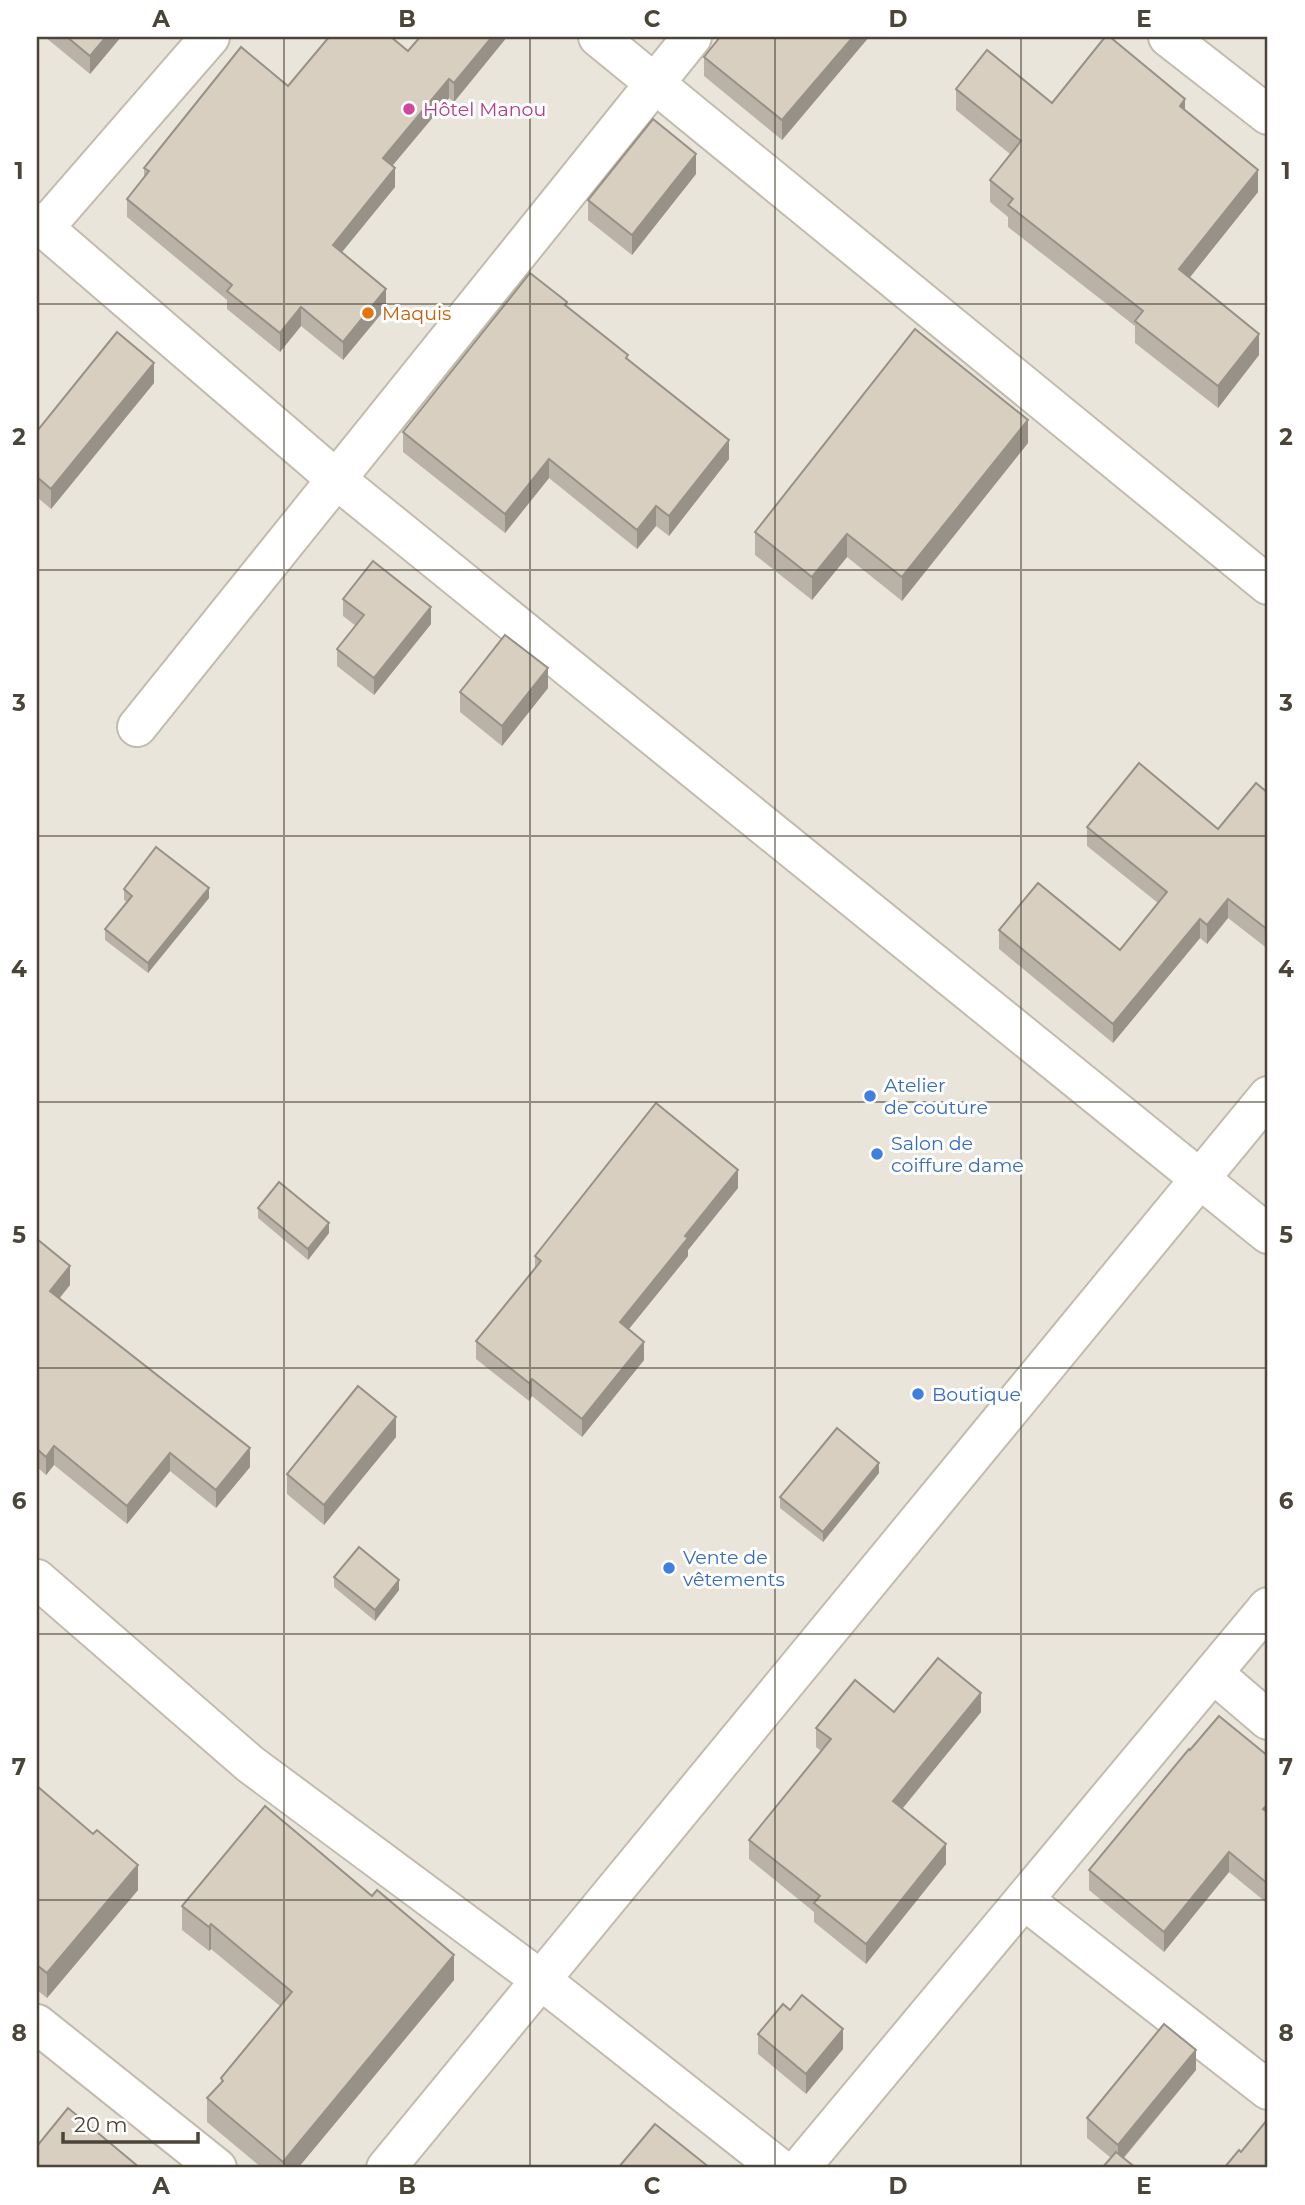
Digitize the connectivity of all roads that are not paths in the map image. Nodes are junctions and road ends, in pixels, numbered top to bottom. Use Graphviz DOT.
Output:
graph roads {
  1 [pos="210,37"];
  2 [pos="598,37"];
  3 [pos="692,37"];
  4 [pos="1178,40"];
  5 [pos="654,83"];
  6 [pos="1268,115"];
  7 [pos="41,225"];
  8 [pos="336,479"];
  9 [pos="1268,585"];
  10 [pos="137,727"];
  11 [pos="1268,1096"];
  12 [pos="1200,1180"];
  13 [pos="1268,1234"];
  14 [pos="37,1579"];
  15 [pos="1268,1607"];
  16 [pos="1213,1673"];
  17 [pos="1268,1720"];
  18 [pos="1024,1900"];
  19 [pos="541,1980"];
  20 [pos="37,2024"];
  21 [pos="1268,2090"];
  22 [pos="216,2168"];
  23 [pos="386,2168"];
  24 [pos="779,2168"];
  25 [pos="800,2168"];
  1 -- 7 [label="street"];
  2 -- 5 [label="street"];
  3 -- 5 [label="street"];
  4 -- 6 [label="street"];
  5 -- 8 [label="street"];
  5 -- 9 [label="street"];
  7 -- 8 [label="street"];
  8 -- 10 [label="street"];
  8 -- 12 [label="street"];
  11 -- 12 [label="street"];
  12 -- 13 [label="street"];
  12 -- 19 [label="street"];
  14 -- 19 [label="street"];
  15 -- 16 [label="street"];
  16 -- 17 [label="street"];
  16 -- 18 [label="street"];
  18 -- 21 [label="street"];
  18 -- 25 [label="street"];
  19 -- 23 [label="street"];
  19 -- 24 [label="street"];
  20 -- 22 [label="street"];
}
